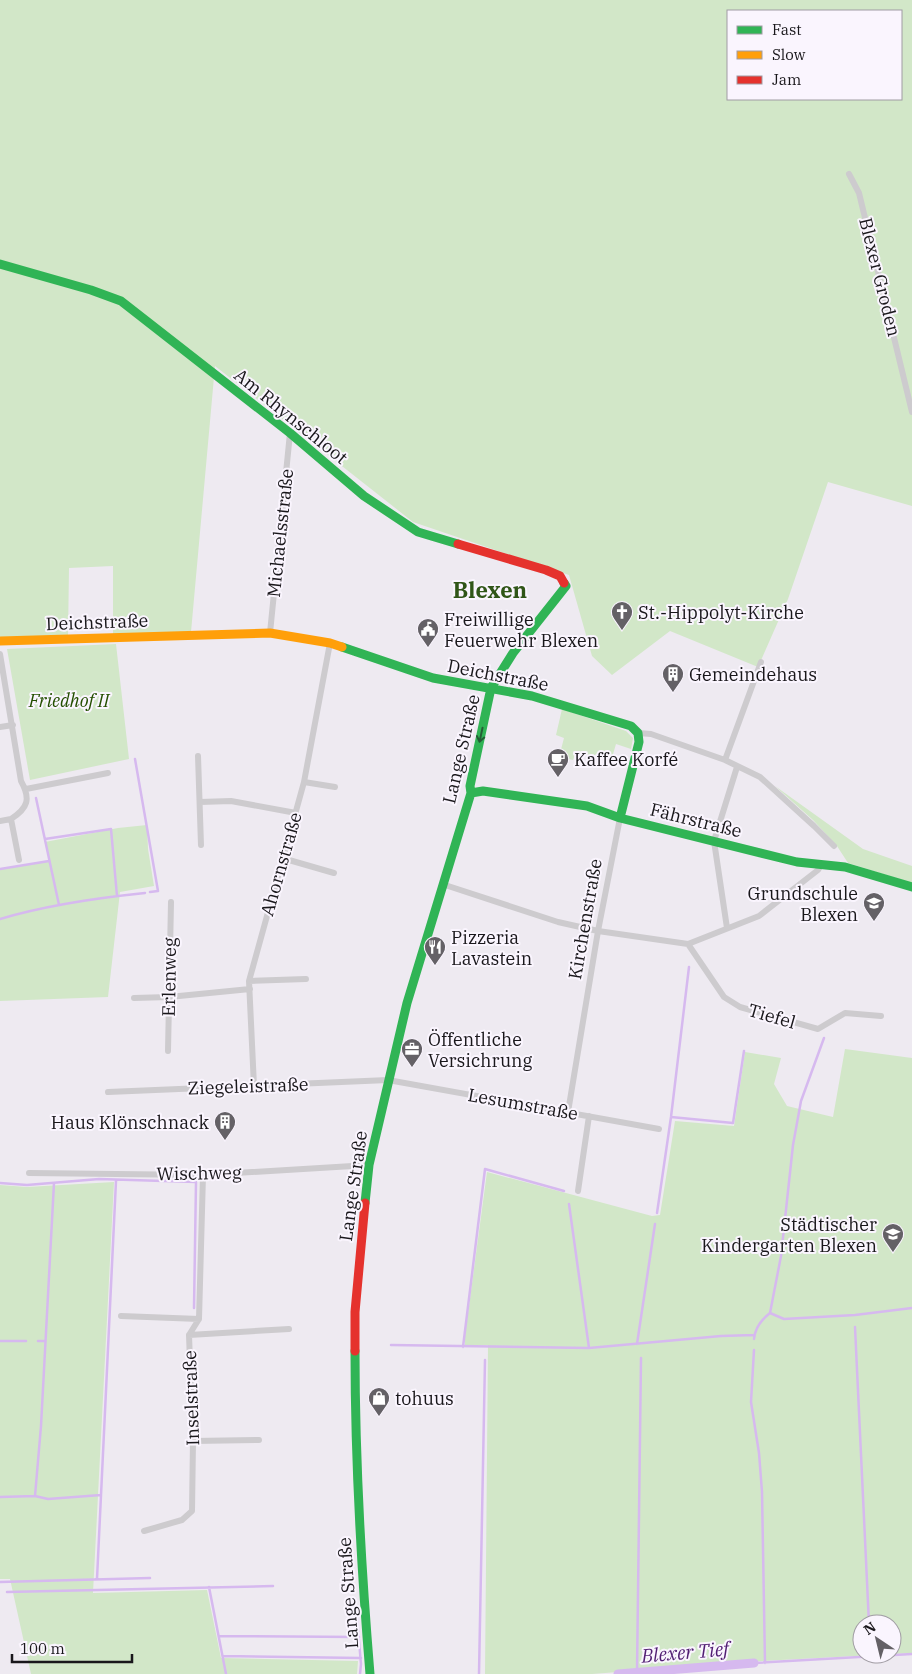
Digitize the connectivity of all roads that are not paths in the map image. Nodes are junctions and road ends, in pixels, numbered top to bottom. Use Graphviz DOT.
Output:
graph roads {
  1 [pos="849,174"];
  2 [pos="0,264"];
  3 [pos="912,412"];
  4 [pos="290,433"];
  5 [pos="270,633"];
  6 [pos="0,641"];
  7 [pos="330,644"];
  8 [pos="0,654"];
  9 [pos="761,662"];
  10 [pos="491,688"];
  11 [pos="13,725"];
  12 [pos="0,727"];
  13 [pos="638,733"];
  14 [pos="198,756"];
  15 [pos="724,760"];
  16 [pos="737,767"];
  17 [pos="108,773"];
  18 [pos="304,782"];
  19 [pos="335,787"];
  20 [pos="26,789"];
  21 [pos="471,793"];
  22 [pos="200,802"];
  23 [pos="296,813"];
  24 [pos="620,818"];
  25 [pos="11,819"];
  26 [pos="0,821"];
  27 [pos="714,841"];
  28 [pos="202,845"];
  29 [pos="834,846"];
  30 [pos="282,858"];
  31 [pos="19,860"];
  32 [pos="820,865"];
  33 [pos="334,873"];
  34 [pos="442,884"];
  35 [pos="912,887"];
  36 [pos="171,902"];
  37 [pos="727,928"];
  38 [pos="598,931"];
  39 [pos="688,944"];
  40 [pos="306,979"];
  41 [pos="249,981"];
  42 [pos="250,989"];
  43 [pos="169,997"];
  44 [pos="134,998"];
  45 [pos="881,1016"];
  46 [pos="168,1052"];
  47 [pos="388,1080"];
  48 [pos="254,1086"];
  49 [pos="108,1092"];
  50 [pos="568,1112"];
  51 [pos="589,1116"];
  52 [pos="659,1129"];
  53 [pos="369,1165"];
  54 [pos="29,1174"];
  55 [pos="204,1175"];
  56 [pos="578,1191"];
  57 [pos="121,1316"];
  58 [pos="199,1319"];
  59 [pos="289,1329"];
  60 [pos="189,1335"];
  61 [pos="259,1440"];
  62 [pos="193,1441"];
  63 [pos="144,1531"];
  64 [pos="370,1674"];
  1 -- 3 [label="street, Blexer Groden"];
  2 -- 4 [label="street, Am Rhynschloot"];
  4 -- 5 [label="street, Michaelsstraße"];
  4 -- 10 [label="street, Am Rhynschloot"];
  5 -- 6 [label="street, Deichstraße"];
  5 -- 7 [label="street, Deichstraße"];
  7 -- 10 [label="street, Deichstraße"];
  7 -- 18 [label="street, Ahornstraße"];
  8 -- 11 [label="street"];
  9 -- 15 [label="street"];
  10 -- 13 [label="street, Deichstraße"];
  10 -- 21 [label="street, Lange Straße, one-way"];
  11 -- 12 [label="street"];
  11 -- 20 [label="street"];
  13 -- 15 [label="street, Deichstraße"];
  13 -- 24 [label="street, Kirchenstraße"];
  14 -- 22 [label="street"];
  15 -- 16 [label="street, Deichstraße"];
  16 -- 27 [label="street"];
  16 -- 29 [label="street, Deichstraße"];
  17 -- 20 [label="street"];
  18 -- 19 [label="street"];
  18 -- 23 [label="street, Ahornstraße"];
  20 -- 25 [label="street"];
  21 -- 24 [label="street, Fährstraße"];
  21 -- 34 [label="street, Lange Straße"];
  22 -- 23 [label="street"];
  22 -- 28 [label="street"];
  23 -- 30 [label="street, Ahornstraße"];
  24 -- 27 [label="street, Fährstraße"];
  24 -- 38 [label="street, Kirchenstraße"];
  25 -- 26 [label="street"];
  25 -- 31 [label="street"];
  27 -- 32 [label="street, Fährstraße"];
  27 -- 37 [label="street"];
  30 -- 33 [label="street"];
  30 -- 41 [label="street, Ahornstraße"];
  32 -- 35 [label="street, Fährstraße"];
  32 -- 37 [label="street"];
  34 -- 38 [label="street"];
  34 -- 47 [label="street, Lange Straße"];
  36 -- 43 [label="street, Erlenweg"];
  37 -- 39 [label="street"];
  38 -- 39 [label="street"];
  38 -- 50 [label="street, Kirchenstraße"];
  39 -- 45 [label="street, Tiefel"];
  40 -- 41 [label="street"];
  41 -- 42 [label="street, Ahornstraße"];
  42 -- 43 [label="street"];
  42 -- 48 [label="street, Ahornstraße"];
  43 -- 44 [label="street"];
  43 -- 46 [label="street, Erlenweg"];
  47 -- 48 [label="street, Ziegeleistraße"];
  47 -- 50 [label="street, Lesumstraße"];
  47 -- 53 [label="street, Lange Straße"];
  48 -- 49 [label="street, Ziegeleistraße"];
  50 -- 51 [label="street, Lesumstraße"];
  51 -- 52 [label="street, Lesumstraße"];
  51 -- 56 [label="street"];
  53 -- 55 [label="street, Wischweg"];
  53 -- 64 [label="street, Lange Straße"];
  54 -- 55 [label="street, Wischweg"];
  55 -- 58 [label="street"];
  57 -- 58 [label="street"];
  58 -- 60 [label="street, Inselstraße"];
  59 -- 60 [label="street"];
  60 -- 62 [label="street, Inselstraße"];
  61 -- 62 [label="street"];
  62 -- 63 [label="street, Inselstraße"];
}
